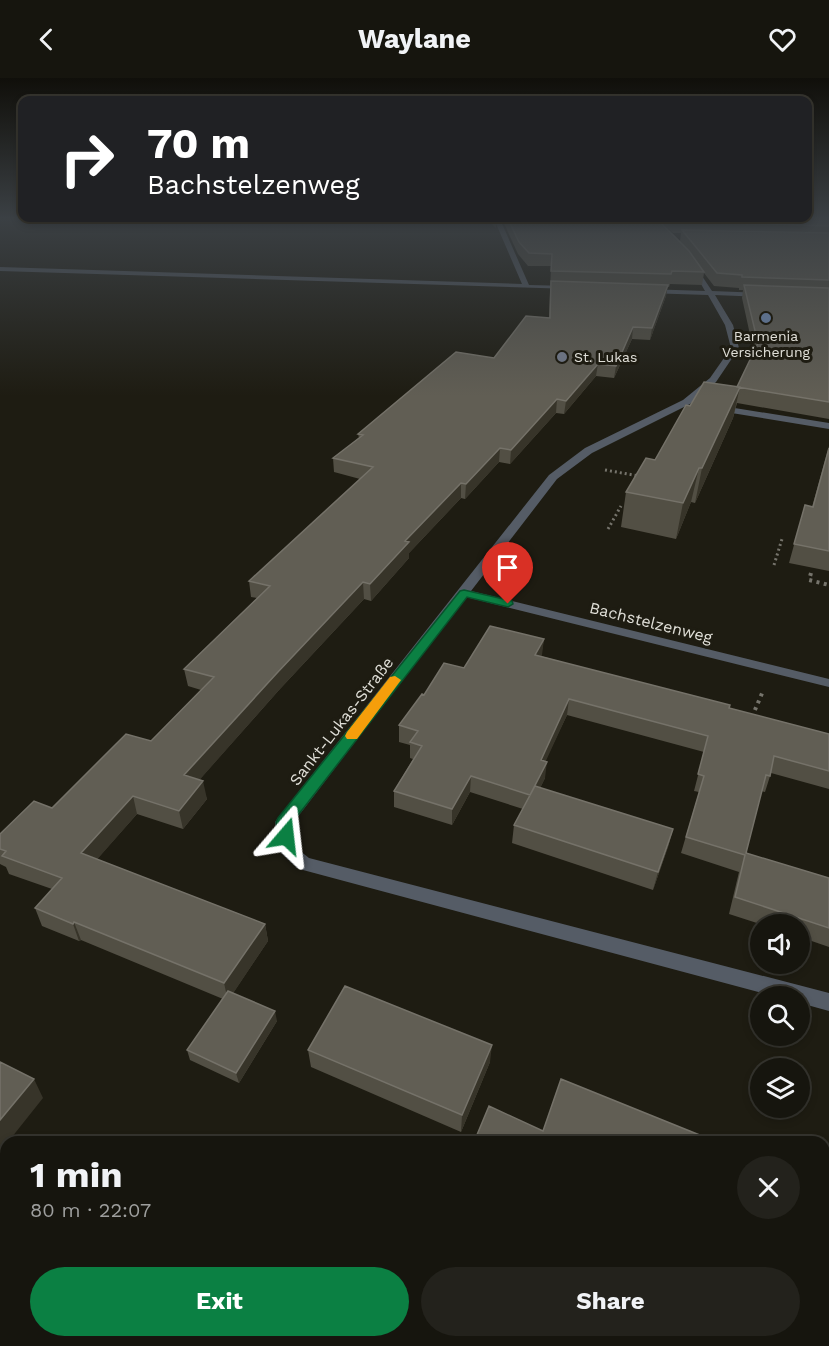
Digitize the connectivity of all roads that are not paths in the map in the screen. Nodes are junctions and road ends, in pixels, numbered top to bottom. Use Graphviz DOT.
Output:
graph roads {
  1 [pos="284,278"];
  2 [pos="523,278"];
  3 [pos="702,278"];
  4 [pos="526,286"];
  5 [pos="582,288"];
  6 [pos="635,290"];
  7 [pos="712,293"];
  8 [pos="766,295"];
  9 [pos="706,406"];
  10 [pos="829,426"];
  11 [pos="464,593"];
  12 [pos="829,683"];
  13 [pos="829,1002"];
  1 -- 4 [label="street"];
  2 -- 4 [label="street"];
  3 -- 7 [label="street, Sankt-Lukas-Straße"];
  4 -- 5 [label="street"];
  6 -- 7 [label="street"];
  7 -- 8 [label="street"];
  7 -- 11 [label="street, Sankt-Lukas-Straße"];
  9 -- 10 [label="street"];
  11 -- 12 [label="street, Bachstelzenweg"];
  11 -- 13 [label="street, Sankt-Lukas-Straße"];
}
